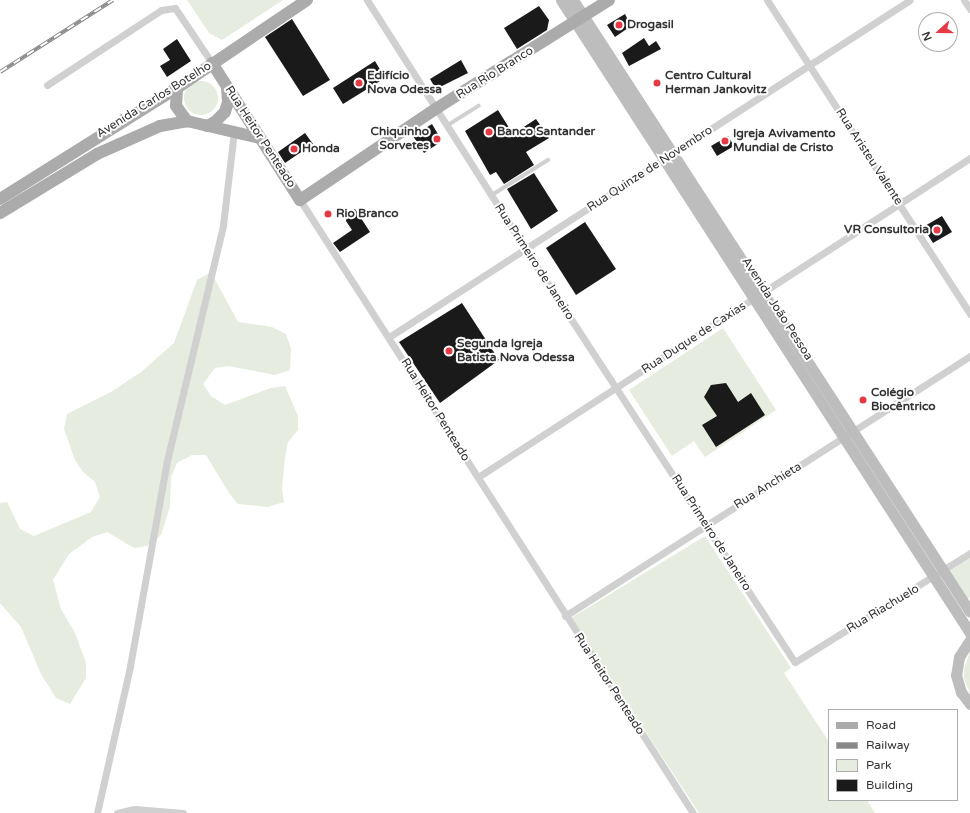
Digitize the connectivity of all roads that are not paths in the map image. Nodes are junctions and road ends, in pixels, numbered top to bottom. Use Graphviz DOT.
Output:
graph roads {
  1 [pos="306,0"];
  2 [pos="368,0"];
  3 [pos="561,0"];
  4 [pos="573,0"];
  5 [pos="610,0"];
  6 [pos="767,0"];
  7 [pos="910,0"];
  8 [pos="964,0"];
  9 [pos="970,9"];
  10 [pos="579,20"];
  11 [pos="212,63"];
  12 [pos="809,66"];
  13 [pos="197,72"];
  14 [pos="226,84"];
  15 [pos="47,85"];
  16 [pos="177,88"];
  17 [pos="478,106"];
  18 [pos="437,108"];
  19 [pos="644,119"];
  20 [pos="187,121"];
  21 [pos="448,125"];
  22 [pos="207,126"];
  23 [pos="234,132"];
  24 [pos="260,138"];
  25 [pos="674,153"];
  26 [pos="970,158"];
  27 [pos="664,159"];
  28 [pos="548,160"];
  29 [pos="689,187"];
  30 [pos="3,194"];
  31 [pos="492,195"];
  32 [pos="300,200"];
  33 [pos="900,204"];
  34 [pos="0,213"];
  35 [pos="526,250"];
  36 [pos="759,296"];
  37 [pos="970,314"];
  38 [pos="389,337"];
  39 [pos="970,356"];
  40 [pos="616,388"];
  41 [pos="848,436"];
  42 [pos="478,478"];
  43 [pos="706,525"];
  44 [pos="970,553"];
  45 [pos="938,575"];
  46 [pos="970,612"];
  47 [pos="565,616"];
  48 [pos="970,633"];
  49 [pos="970,640"];
  50 [pos="796,662"];
  51 [pos="970,704"];
  52 [pos="97,813"];
  53 [pos="117,813"];
  54 [pos="183,813"];
  55 [pos="693,813"];
  1 -- 11 [label="main road, Avenida Carlos Botelho"];
  2 -- 18 [label="street, Rua Primeiro de Janeiro"];
  3 -- 10 [label="main road, Avenida João Pessoa"];
  4 -- 10 [label="main road, Avenida João Pessoa"];
  5 -- 10 [label="main road, Rua Rio Branco"];
  6 -- 12 [label="street, Rua Aristeu Valente"];
  7 -- 12 [label="street, Rua Quinze de Novembro"];
  8 -- 9 [label="street"];
  10 -- 18 [label="main road, Rua Rio Branco"];
  10 -- 19 [label="main road, Avenida João Pessoa"];
  11 -- 13 [label="main road, Avenida Carlos Botelho"];
  11 -- 14 [label="main road, Rua Heitor Penteado"];
  11 -- 15 [label="street, Rua Heitor Penteado"];
  12 -- 25 [label="street, Rua Quinze de Novembro"];
  12 -- 33 [label="street, Rua Aristeu Valente"];
  13 -- 14 [label="main road"];
  13 -- 16 [label="main road, Avenida Carlos Botelho"];
  14 -- 22 [label="main road"];
  14 -- 24 [label="main road, Rua Heitor Penteado"];
  16 -- 20 [label="main road"];
  16 -- 30 [label="main road, Avenida Carlos Botelho"];
  17 -- 21 [label="lane"];
  18 -- 21 [label="street, Rua Primeiro de Janeiro"];
  18 -- 32 [label="main road, Rua Rio Branco"];
  19 -- 25 [label="main road, Avenida João Pessoa"];
  19 -- 27 [label="main road, Avenida João Pessoa"];
  20 -- 22 [label="main road, Avenida Carlos Botelho"];
  20 -- 34 [label="main road, Avenida Carlos Botelho"];
  21 -- 31 [label="street, Rua Primeiro de Janeiro"];
  22 -- 23 [label="main road, Avenida Carlos Botelho"];
  23 -- 24 [label="main road, Avenida Carlos Botelho"];
  23 -- 52 [label="street"];
  24 -- 32 [label="main road, Rua Heitor Penteado"];
  25 -- 27 [label="street, Rua Quinze de Novembro"];
  25 -- 29 [label="main road, Avenida João Pessoa"];
  26 -- 33 [label="street, Rua Duque de Caxias"];
  27 -- 29 [label="main road, Avenida João Pessoa"];
  27 -- 35 [label="street, Rua Quinze de Novembro"];
  28 -- 31 [label="lane"];
  29 -- 36 [label="main road, Avenida João Pessoa"];
  31 -- 35 [label="street, Rua Primeiro de Janeiro"];
  32 -- 38 [label="street, Rua Heitor Penteado"];
  33 -- 36 [label="street, Rua Duque de Caxias"];
  33 -- 37 [label="street, Rua Aristeu Valente"];
  35 -- 38 [label="street, Rua Quinze de Novembro"];
  35 -- 40 [label="street, Rua Primeiro de Janeiro"];
  36 -- 40 [label="street, Rua Duque de Caxias"];
  36 -- 41 [label="main road, Avenida João Pessoa"];
  38 -- 42 [label="street, Rua Heitor Penteado"];
  39 -- 41 [label="street, Rua Anchieta"];
  40 -- 42 [label="street, Rua Duque de Caxias"];
  40 -- 43 [label="street, Rua Primeiro de Janeiro"];
  41 -- 43 [label="street, Rua Anchieta"];
  41 -- 45 [label="main road, Avenida João Pessoa"];
  42 -- 47 [label="street, Rua Heitor Penteado"];
  43 -- 47 [label="street, Rua Anchieta"];
  43 -- 50 [label="street, Rua Primeiro de Janeiro"];
  44 -- 45 [label="street, Rua Riachuelo"];
  45 -- 46 [label="main road, Avenida João Pessoa"];
  45 -- 48 [label="main road, Avenida João Pessoa"];
  45 -- 50 [label="street, Rua Riachuelo"];
  47 -- 55 [label="street, Rua Heitor Penteado"];
  49 -- 51 [label="main road"];
  53 -- 54 [label="street"];
}
